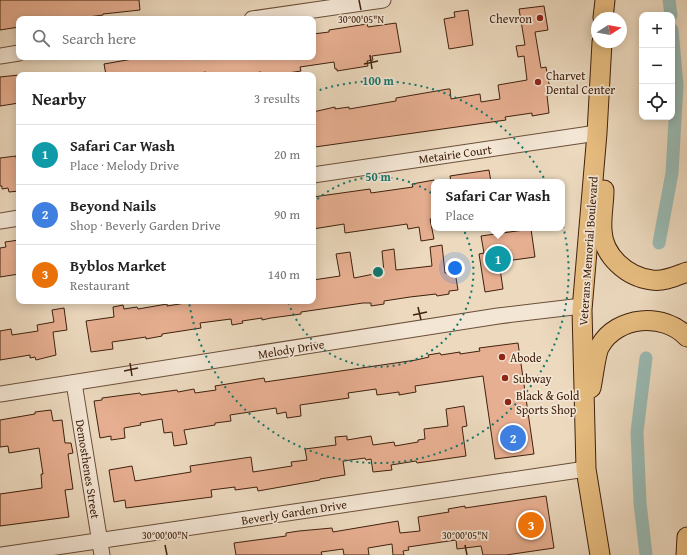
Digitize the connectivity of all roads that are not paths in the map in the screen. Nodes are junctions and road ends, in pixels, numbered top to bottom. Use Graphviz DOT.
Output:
graph roads {
  1 [pos="382,0"];
  2 [pos="604,0"];
  3 [pos="604,12"];
  4 [pos="273,16"];
  5 [pos="602,48"];
  6 [pos="16,53"];
  7 [pos="0,56"];
  8 [pos="597,133"];
  9 [pos="316,175"];
  10 [pos="16,218"];
  11 [pos="0,221"];
  12 [pos="687,272"];
  13 [pos="582,306"];
  14 [pos="687,337"];
  15 [pos="74,383"];
  16 [pos="0,394"];
  17 [pos="584,426"];
  18 [pos="586,468"];
  19 [pos="687,537"];
  20 [pos="686,542"];
  21 [pos="101,548"];
  22 [pos="600,554"];
  23 [pos="2,555"];
  24 [pos="686,555"];
  1 -- 4 [label="street"];
  2 -- 3 [label="main road"];
  5 -- 8 [label="main road, Veterans Memorial Boulevard"];
  6 -- 7 [label="street"];
  8 -- 9 [label="street, Metairie Court"];
  8 -- 12 [label="main road"];
  8 -- 13 [label="main road, Veterans Memorial Boulevard"];
  10 -- 11 [label="street"];
  13 -- 15 [label="street, Melody Drive"];
  13 -- 17 [label="main road, Veterans Memorial Boulevard"];
  14 -- 17 [label="main road"];
  15 -- 16 [label="street, Melody Drive"];
  15 -- 21 [label="street, Demosthenes Street"];
  17 -- 18 [label="main road, Veterans Memorial Boulevard"];
  18 -- 21 [label="street, Beverly Garden Drive"];
  18 -- 22 [label="main road, Veterans Memorial Boulevard"];
  19 -- 20 [label="main road"];
  20 -- 24 [label="main road"];
  21 -- 23 [label="street, Beverly Garden Drive"];
}
